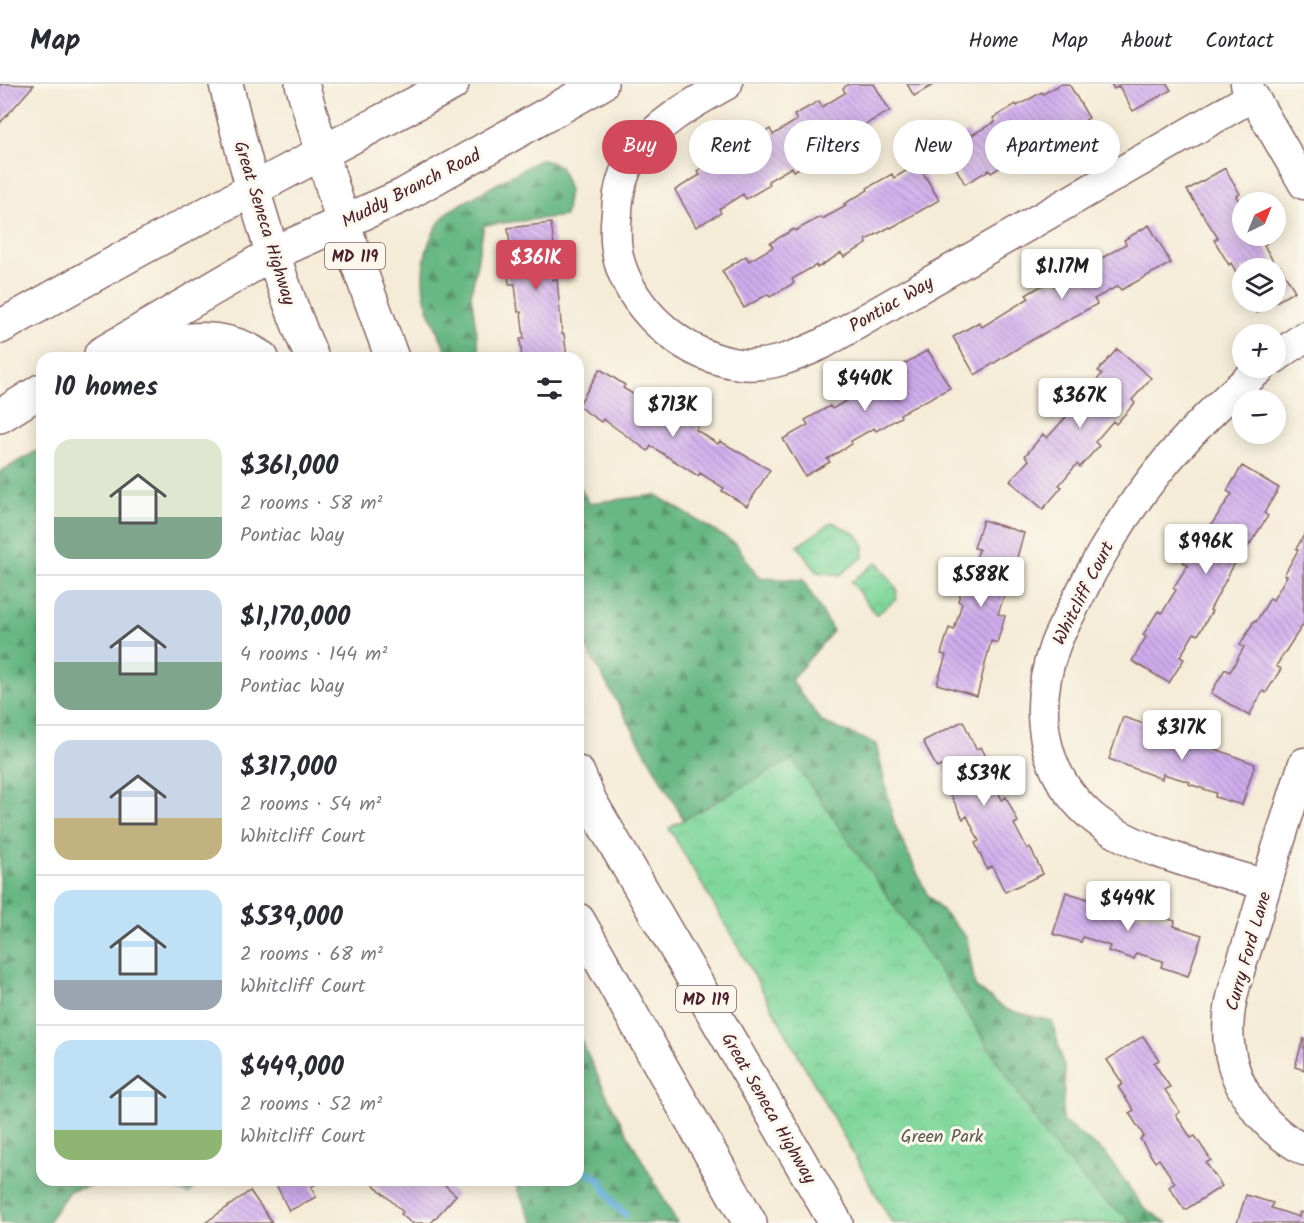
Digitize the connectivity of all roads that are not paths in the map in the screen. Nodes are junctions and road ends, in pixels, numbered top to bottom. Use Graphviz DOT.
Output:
graph roads {
  1 [pos="226,84"];
  2 [pos="302,84"];
  3 [pos="452,84"];
  4 [pos="601,84"];
  5 [pos="727,84"];
  6 [pos="1249,90"];
  7 [pos="321,153"];
  8 [pos="1304,184"];
  9 [pos="253,189"];
  10 [pos="343,223"];
  11 [pos="272,254"];
  12 [pos="0,327"];
  13 [pos="1304,337"];
  14 [pos="1286,350"];
  15 [pos="104,352"];
  16 [pos="130,352"];
  17 [pos="253,352"];
  18 [pos="309,352"];
  19 [pos="390,352"];
  20 [pos="1250,378"];
  21 [pos="36,394"];
  22 [pos="0,416"];
  23 [pos="1304,763"];
  24 [pos="584,787"];
  25 [pos="1266,885"];
  26 [pos="584,931"];
  27 [pos="1304,1150"];
  28 [pos="750,1223"];
  29 [pos="836,1223"];
  1 -- 9 [label="main road, Great Seneca Highway"];
  2 -- 7 [label="main road, MD 119"];
  3 -- 7 [label="main road"];
  4 -- 10 [label="main road, Muddy Branch Road"];
  5 -- 6 [label="street, Pontiac Way"];
  6 -- 8 [label="street, Pontiac Way"];
  7 -- 9 [label="main road"];
  7 -- 10 [label="main road, MD 119"];
  9 -- 11 [label="main road, Great Seneca Highway"];
  9 -- 12 [label="main road"];
  10 -- 11 [label="main road, Muddy Branch Road"];
  10 -- 19 [label="main road, MD 119"];
  11 -- 15 [label="main road, Muddy Branch Road"];
  11 -- 18 [label="main road, Great Seneca Highway"];
  13 -- 14 [label="street"];
  16 -- 17 [label="main road"];
  20 -- 25 [label="street, Whitcliff Court"];
  21 -- 22 [label="main road"];
  23 -- 25 [label="street, Curry Ford Lane"];
  24 -- 29 [label="main road, Great Seneca Highway / MD 119"];
  25 -- 27 [label="street, Curry Ford Lane"];
  26 -- 28 [label="main road"];
}
